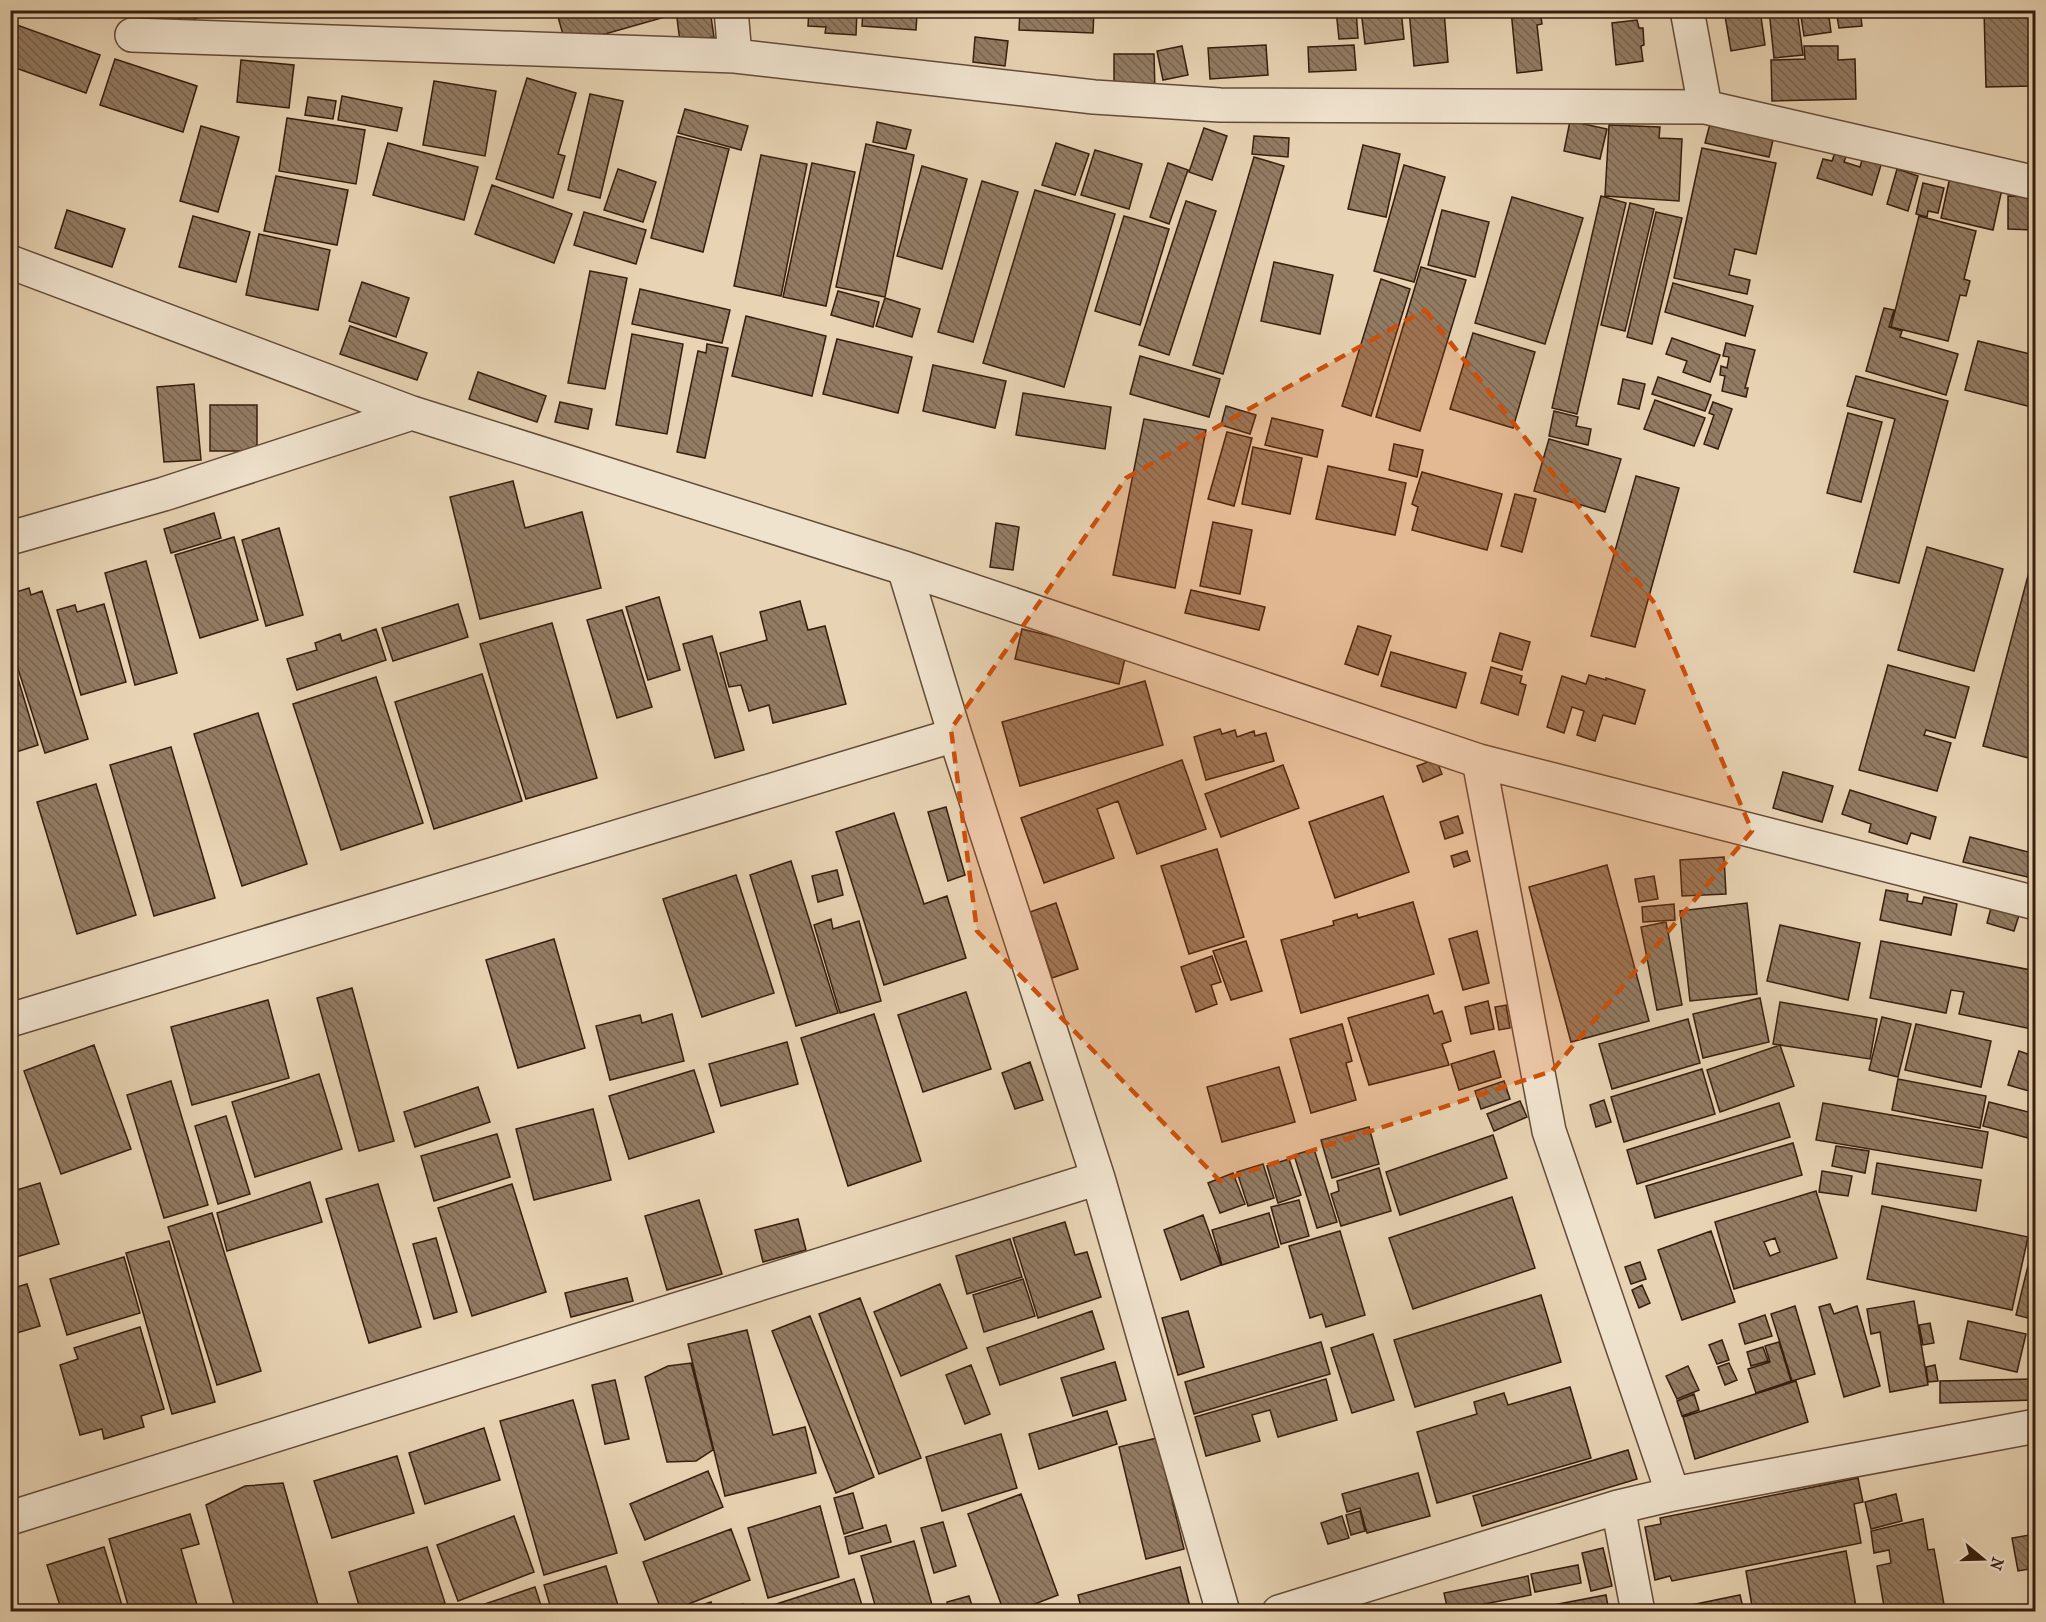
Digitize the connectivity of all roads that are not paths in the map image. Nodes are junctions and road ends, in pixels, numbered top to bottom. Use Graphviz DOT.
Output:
graph roads {
  1 [pos="731,10"];
  2 [pos="1687,10"];
  3 [pos="132,35"];
  4 [pos="735,56"];
  5 [pos="1705,107"];
  6 [pos="2036,183"];
  7 [pos="10,262"];
  8 [pos="412,413"];
  9 [pos="10,538"];
  10 [pos="904,568"];
  11 [pos="955,735"];
  12 [pos="1479,761"];
  13 [pos="2036,903"];
  14 [pos="10,1020"];
  15 [pos="1098,1178"];
  16 [pos="2036,1426"];
  17 [pos="1673,1494"];
  18 [pos="1618,1507"];
  19 [pos="10,1518"];
  20 [pos="1222,1611"];
  21 [pos="1279,1611"];
  22 [pos="1638,1611"];
  1 -- 4 [label="street"];
  2 -- 5 [label="street"];
  3 -- 4 [label="street"];
  4 -- 5 [label="street"];
  5 -- 6 [label="street"];
  7 -- 8 [label="street"];
  8 -- 9 [label="street"];
  8 -- 10 [label="street"];
  10 -- 11 [label="street"];
  10 -- 12 [label="street"];
  11 -- 14 [label="street"];
  11 -- 15 [label="street"];
  12 -- 13 [label="street"];
  12 -- 17 [label="street"];
  15 -- 19 [label="street"];
  15 -- 20 [label="street"];
  16 -- 17 [label="street"];
  17 -- 18 [label="street"];
  18 -- 21 [label="street"];
  18 -- 22 [label="street"];
}
